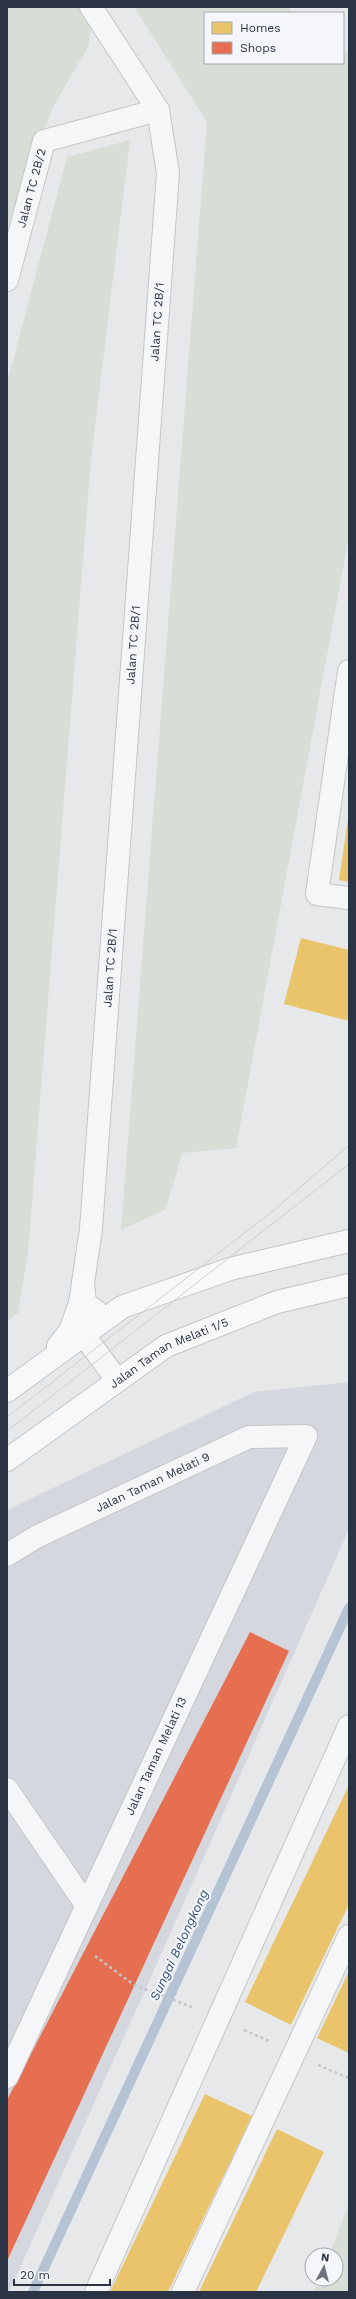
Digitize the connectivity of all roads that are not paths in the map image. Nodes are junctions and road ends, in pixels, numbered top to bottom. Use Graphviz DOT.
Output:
graph roads {
  1 [pos="91,7"];
  2 [pos="158,110"];
  3 [pos="7,280"];
  4 [pos="349,671"];
  5 [pos="349,898"];
  6 [pos="349,1241"];
  7 [pos="349,1285"];
  8 [pos="82,1293"];
  9 [pos="115,1312"];
  10 [pos="83,1334"];
  11 [pos="46,1361"];
  12 [pos="117,1380"];
  13 [pos="7,1391"];
  14 [pos="306,1436"];
  15 [pos="7,1460"];
  16 [pos="7,1555"];
  17 [pos="349,1726"];
  18 [pos="7,1791"];
  19 [pos="87,1906"];
  20 [pos="349,1936"];
  21 [pos="7,2077"];
  22 [pos="96,2292"];
  23 [pos="183,2292"];
  1 -- 2 [label="street, Jalan TC 2B/1"];
  2 -- 3 [label="street, Jalan TC 2B/2"];
  2 -- 8 [label="street, Jalan TC 2B/1"];
  4 -- 5 [label="street"];
  6 -- 9 [label="main road"];
  7 -- 12 [label="main road, Jalan Taman Melati 1/5"];
  8 -- 9 [label="main road"];
  8 -- 10 [label="street, Jalan TC 2B/1"];
  8 -- 11 [label="main road"];
  9 -- 10 [label="main road"];
  10 -- 11 [label="main road"];
  10 -- 12 [label="street"];
  11 -- 13 [label="main road"];
  12 -- 15 [label="main road, Jalan Taman Melati 1/5"];
  14 -- 16 [label="street, Jalan Taman Melati 9"];
  14 -- 19 [label="street, Jalan Taman Melati 13"];
  17 -- 22 [label="street"];
  18 -- 19 [label="street"];
  19 -- 21 [label="street, Jalan Taman Melati 13"];
  20 -- 23 [label="street"];
}
